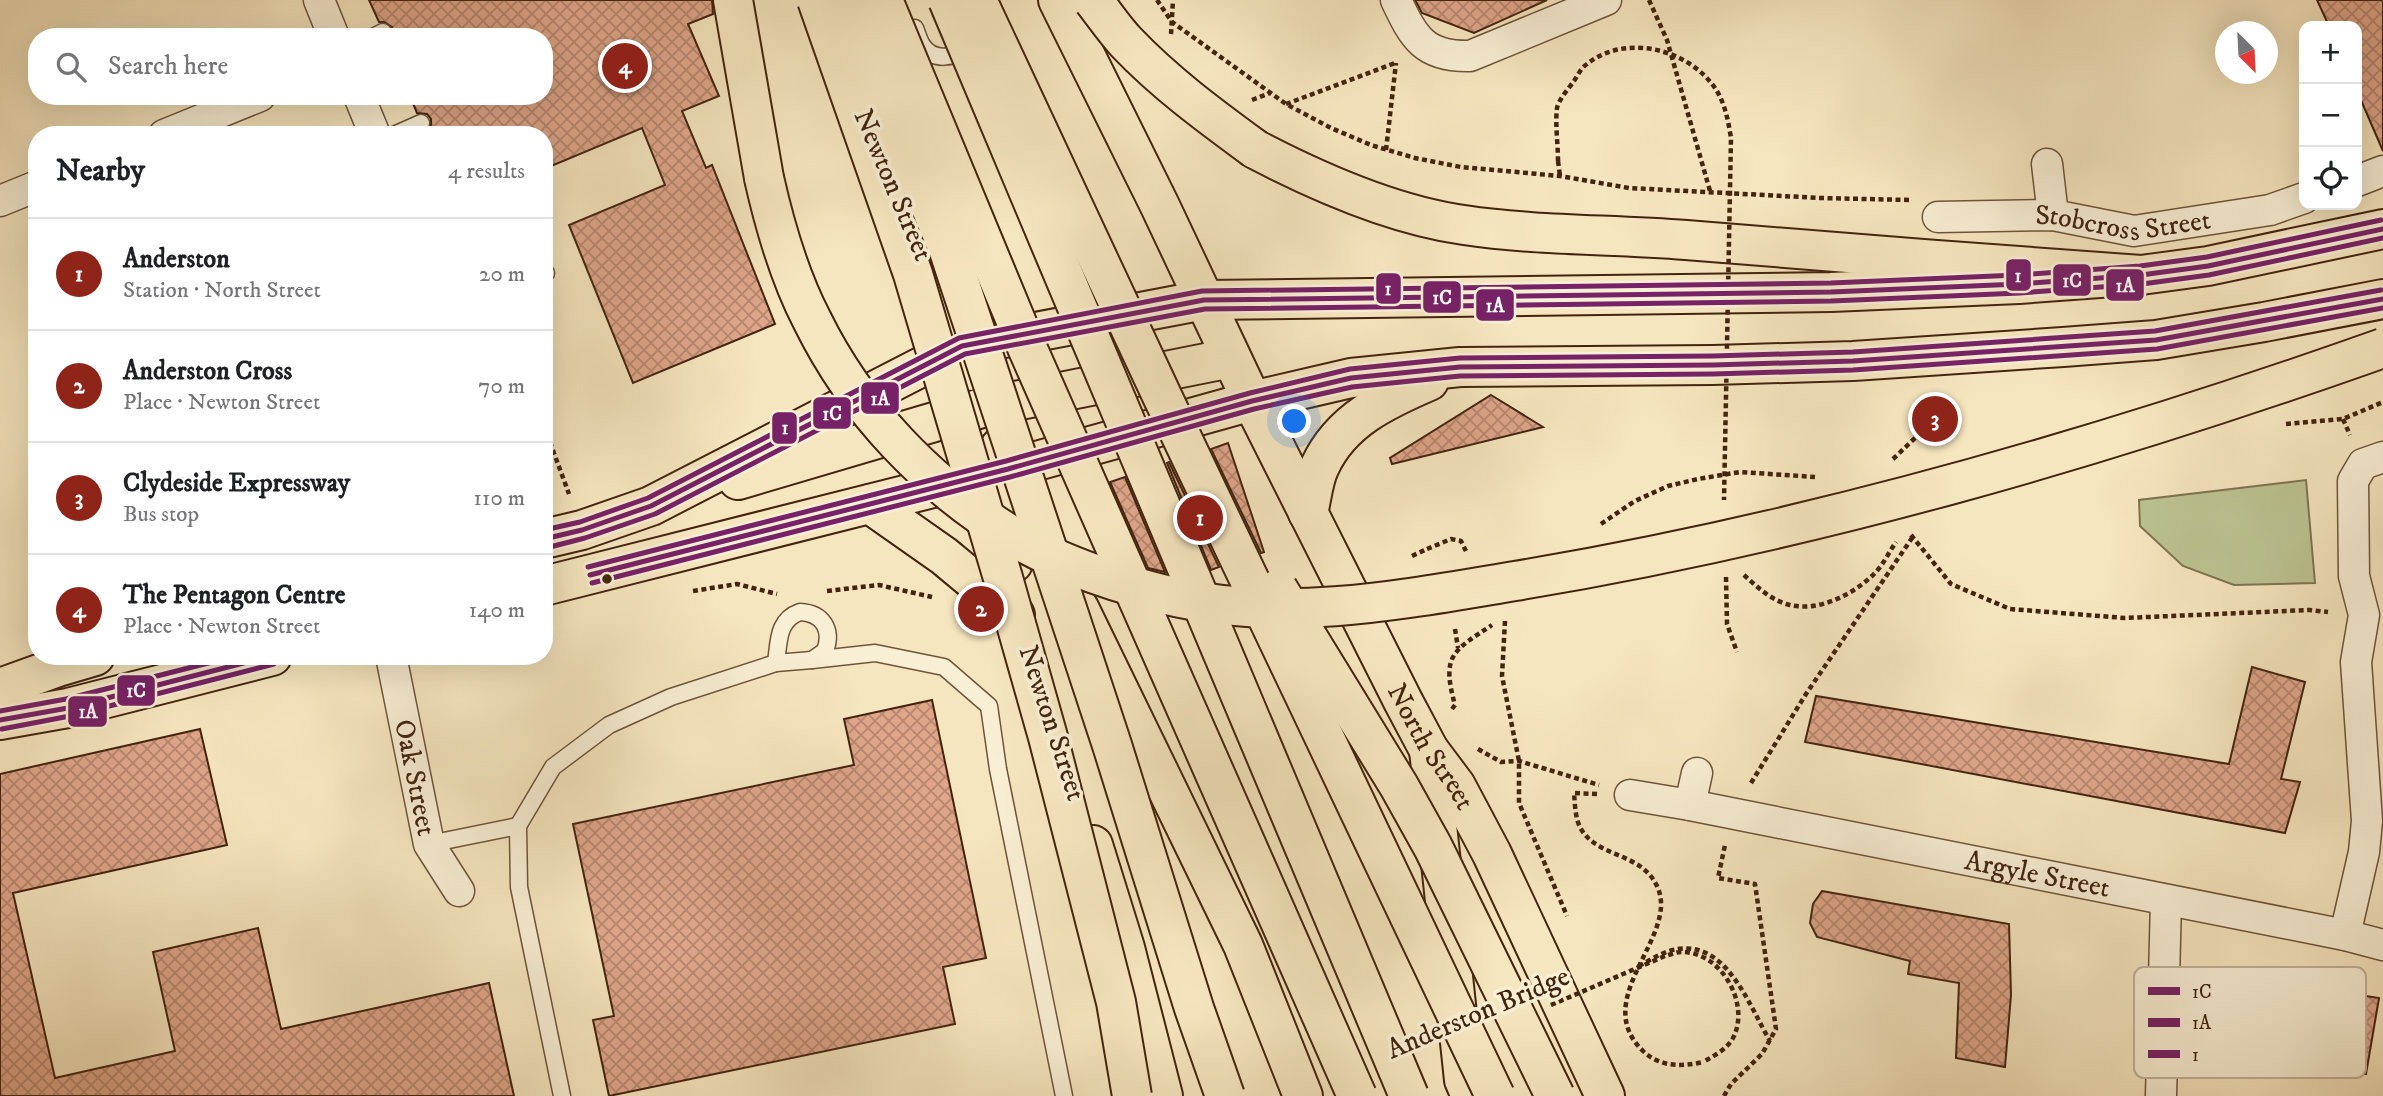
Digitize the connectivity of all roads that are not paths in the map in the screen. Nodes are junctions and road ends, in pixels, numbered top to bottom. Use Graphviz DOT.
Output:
graph roads {
  1 [pos="319,0"];
  2 [pos="733,0"];
  3 [pos="816,0"];
  4 [pos="845,0"];
  5 [pos="883,0"];
  6 [pos="948,0"];
  7 [pos="977,0"];
  8 [pos="982,0"];
  9 [pos="1005,0"];
  10 [pos="1058,0"];
  11 [pos="1093,0"];
  12 [pos="1396,0"];
  13 [pos="1606,0"];
  14 [pos="330,28"];
  15 [pos="238,105"];
  16 [pos="363,105"];
  17 [pos="859,105"];
  18 [pos="421,123"];
  19 [pos="186,126"];
  20 [pos="371,126"];
  21 [pos="414,126"];
  22 [pos="2047,164"];
  23 [pos="2383,171"];
  24 [pos="2362,179"];
  25 [pos="28,190"];
  26 [pos="2299,200"];
  27 [pos="0,201"];
  28 [pos="2053,215"];
  29 [pos="1938,217"];
  30 [pos="2383,229"];
  31 [pos="2141,275"];
  32 [pos="2383,299"];
  33 [pos="1204,300"];
  34 [pos="961,346"];
  35 [pos="2383,348"];
  36 [pos="1231,358"];
  37 [pos="1460,367"];
  38 [pos="1252,401"];
  39 [pos="985,407"];
  40 [pos="2373,460"];
  41 [pos="1008,469"];
  42 [pos="870,504"];
  43 [pos="651,506"];
  44 [pos="1308,513"];
  45 [pos="553,537"];
  46 [pos="1273,582"];
  47 [pos="553,584"];
  48 [pos="1015,615"];
  49 [pos="812,660"];
  50 [pos="776,663"];
  51 [pos="64,665"];
  52 [pos="237,665"];
  53 [pos="393,665"];
  54 [pos="0,688"];
  55 [pos="0,720"];
  56 [pos="1429,750"];
  57 [pos="1697,772"];
  58 [pos="1630,795"];
  59 [pos="1690,805"];
  60 [pos="519,826"];
  61 [pos="429,844"];
  62 [pos="458,891"];
  63 [pos="2165,900"];
  64 [pos="2345,935"];
  65 [pos="2383,945"];
  66 [pos="2164,967"];
  67 [pos="2161,1078"];
  68 [pos="562,1096"];
  69 [pos="1064,1096"];
  70 [pos="1132,1096"];
  71 [pos="1163,1096"];
  72 [pos="1225,1096"];
  73 [pos="1303,1096"];
  74 [pos="1357,1096"];
  75 [pos="1409,1096"];
  76 [pos="1471,1096"];
  77 [pos="1494,1096"];
  78 [pos="1506,1096"];
  79 [pos="1555,1096"];
  80 [pos="1605,1096"];
  81 [pos="2161,1096"];
  1 -- 14 [label="street"];
  2 -- 35 [label="main road, bridge"];
  3 -- 17 [label="main road, Newton Street"];
  3 -- 70 [label="main road, bridge"];
  4 -- 72 [label="main road, bridge"];
  5 -- 74 [label="main road, bridge"];
  6 -- 75 [label="main road, bridge"];
  7 -- 77 [label="main road, bridge"];
  8 -- 17 [label="lane"];
  9 -- 46 [label="main road"];
  10 -- 33 [label="main road, North Street"];
  11 -- 31 [label="main road, bridge"];
  12 -- 13 [label="street"];
  15 -- 19 [label="street"];
  16 -- 20 [label="street"];
  17 -- 34 [label="main road, Newton Street"];
  18 -- 21 [label="lane"];
  22 -- 28 [label="street"];
  23 -- 24 [label="street"];
  25 -- 27 [label="street"];
  26 -- 28 [label="street, Stobcross Street"];
  28 -- 29 [label="street, Stobcross Street"];
  30 -- 31 [label="main road"];
  31 -- 33 [label="main road"];
  32 -- 37 [label="main road"];
  33 -- 34 [label="main road"];
  33 -- 36 [label="main road, North Street"];
  34 -- 39 [label="main road, Newton Street"];
  34 -- 43 [label="main road"];
  36 -- 38 [label="main road, North Street"];
  36 -- 39 [label="main road"];
  37 -- 38 [label="main road"];
  37 -- 44 [label="main road"];
  38 -- 41 [label="main road"];
  38 -- 44 [label="main road, North Street"];
  39 -- 41 [label="main road, Newton Street"];
  39 -- 43 [label="main road"];
  40 -- 64 [label="street"];
  41 -- 42 [label="main road"];
  41 -- 48 [label="main road, Newton Street"];
  41 -- 73 [label="main road"];
  42 -- 47 [label="main road"];
  42 -- 48 [label="main road"];
  43 -- 45 [label="main road"];
  44 -- 56 [label="main road, North Street"];
  46 -- 78 [label="main road, bridge"];
  46 -- 79 [label="main road, bridge"];
  48 -- 71 [label="main road, Newton Street"];
  49 -- 50 [label="lane"];
  49 -- 50 [label="lane"];
  49 -- 69 [label="lane"];
  50 -- 60 [label="lane"];
  51 -- 54 [label="main road"];
  52 -- 55 [label="main road"];
  53 -- 61 [label="street, Oak Street"];
  56 -- 76 [label="main road"];
  56 -- 80 [label="main road, North Street"];
  57 -- 59 [label="street"];
  58 -- 59 [label="street, Argyle Street"];
  59 -- 63 [label="street, Argyle Street"];
  60 -- 61 [label="lane"];
  60 -- 68 [label="lane"];
  61 -- 62 [label="street, Oak Street"];
  63 -- 64 [label="street, Argyle Street"];
  63 -- 66 [label="street"];
  64 -- 65 [label="street, Argyle Street"];
  67 -- 81 [label="street"];
}
